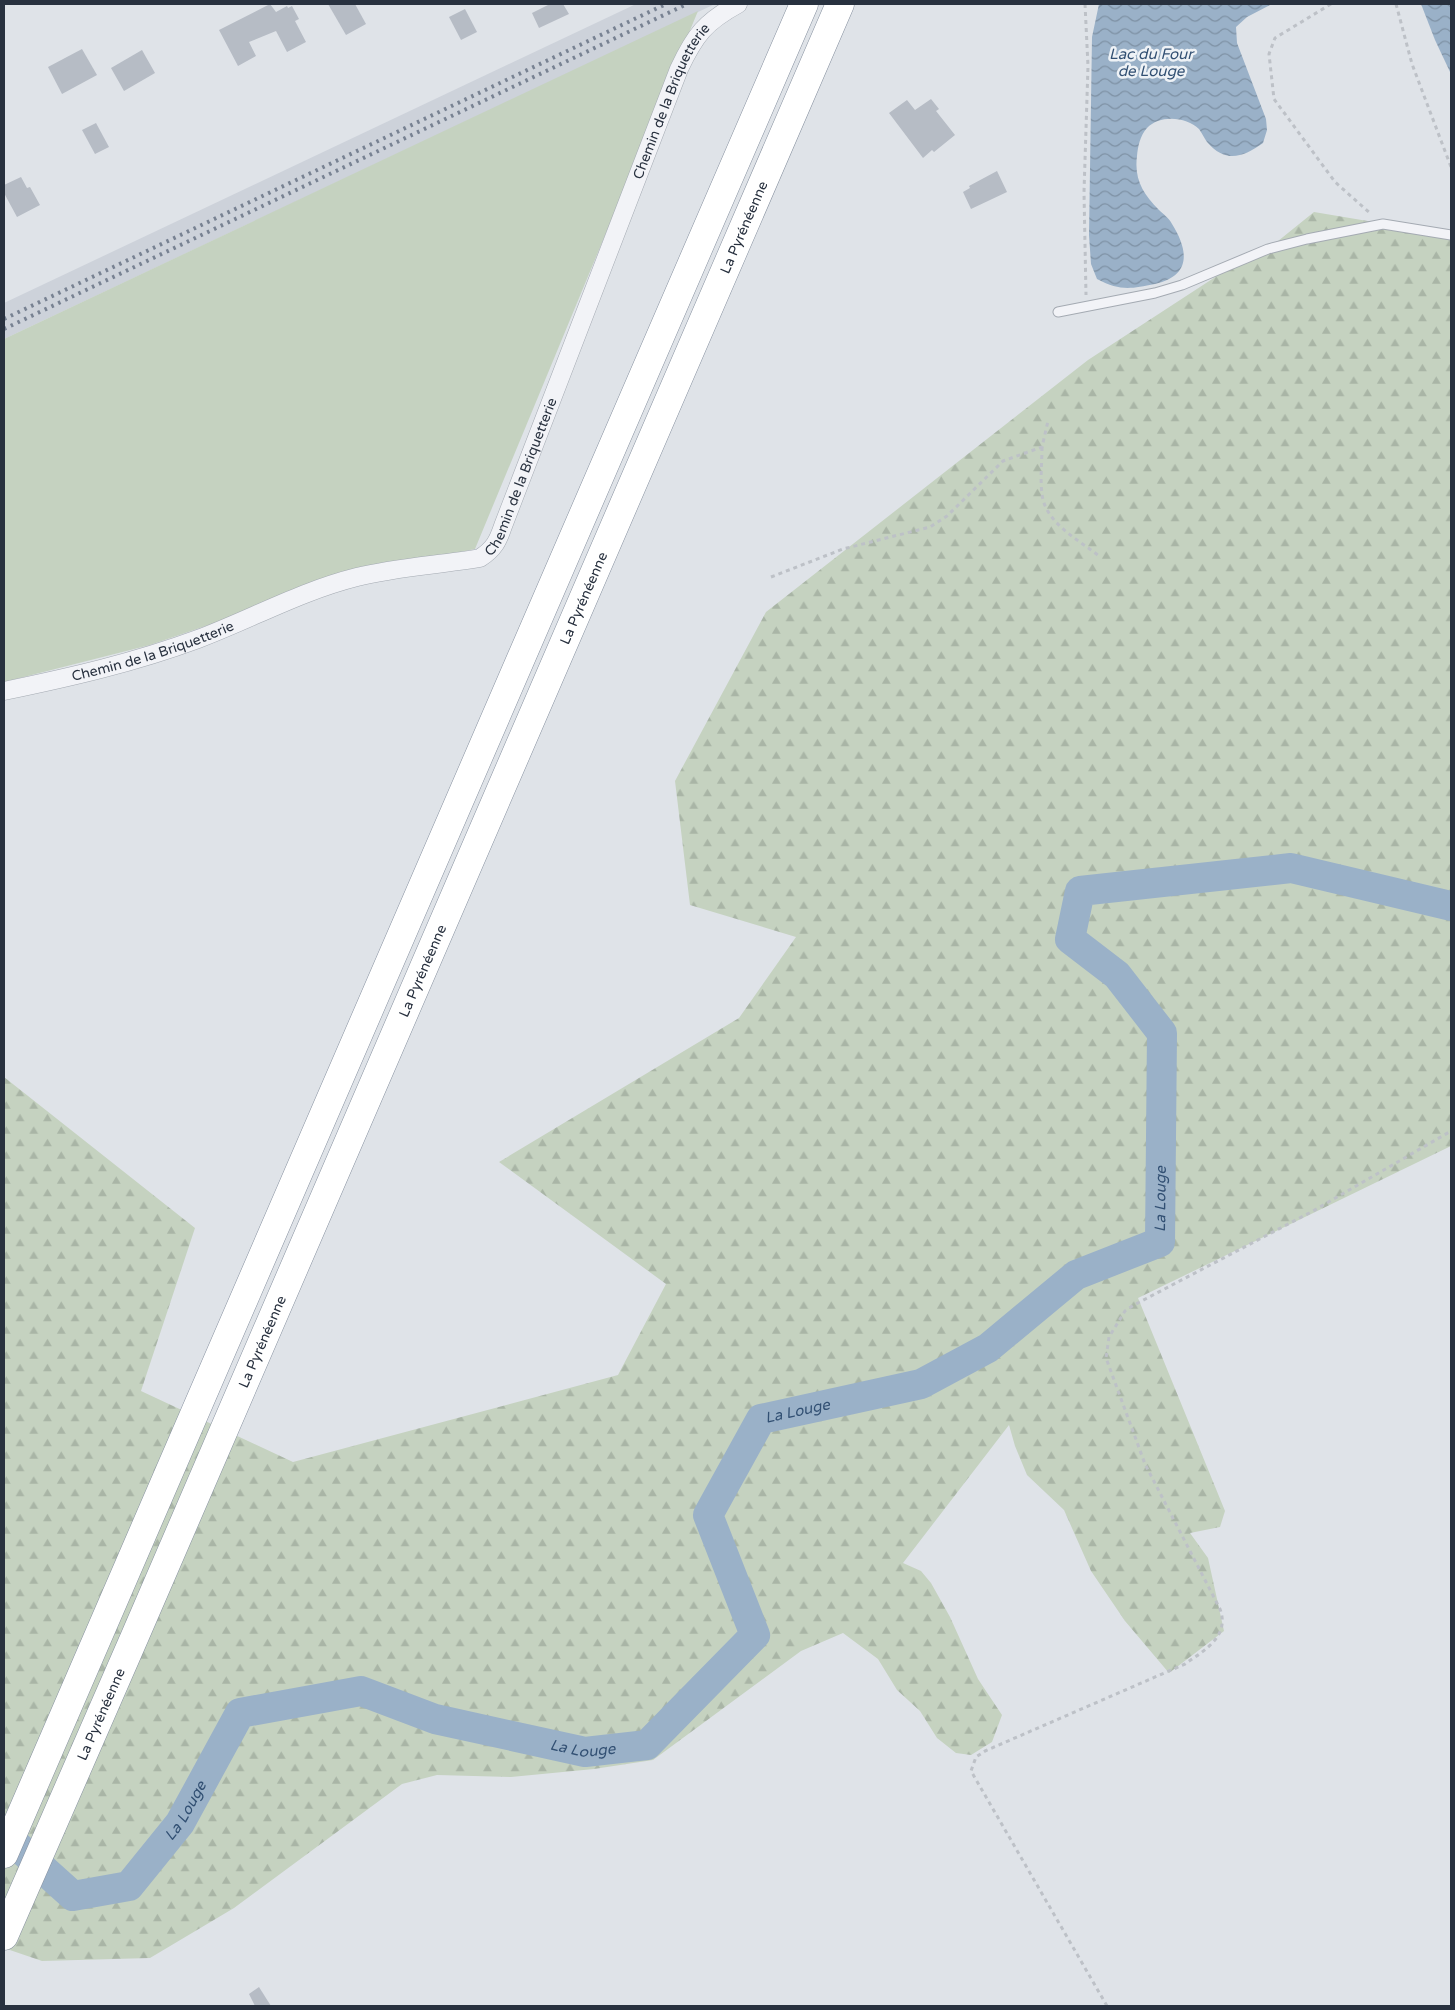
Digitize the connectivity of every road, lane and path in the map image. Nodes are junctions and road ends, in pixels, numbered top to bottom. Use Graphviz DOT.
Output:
graph roads {
  1 [pos="738,4"];
  2 [pos="804,4"];
  3 [pos="840,4"];
  4 [pos="1085,4"];
  5 [pos="1331,4"];
  6 [pos="1396,4"];
  7 [pos="1451,168"];
  8 [pos="1383,224"];
  9 [pos="1451,235"];
  10 [pos="1086,307"];
  11 [pos="1058,312"];
  12 [pos="1048,421"];
  13 [pos="1042,447"];
  14 [pos="1099,556"];
  15 [pos="771,577"];
  16 [pos="4,691"];
  17 [pos="1451,1131"];
  18 [pos="4,1854"];
  19 [pos="5,1934"];
  20 [pos="1107,2006"];
  1 -- 16 [label="street, Chemin de la Briquetterie"];
  2 -- 18 [label="highway"];
  3 -- 19 [label="highway, La Pyrénéenne"];
  4 -- 10 [label="path"];
  5 -- 8 [label="path"];
  6 -- 7 [label="path"];
  8 -- 9 [label="lane"];
  8 -- 10 [label="lane"];
  10 -- 11 [label="lane"];
  12 -- 13 [label="path"];
  13 -- 14 [label="path"];
  13 -- 15 [label="path"];
  17 -- 20 [label="path"];
}
